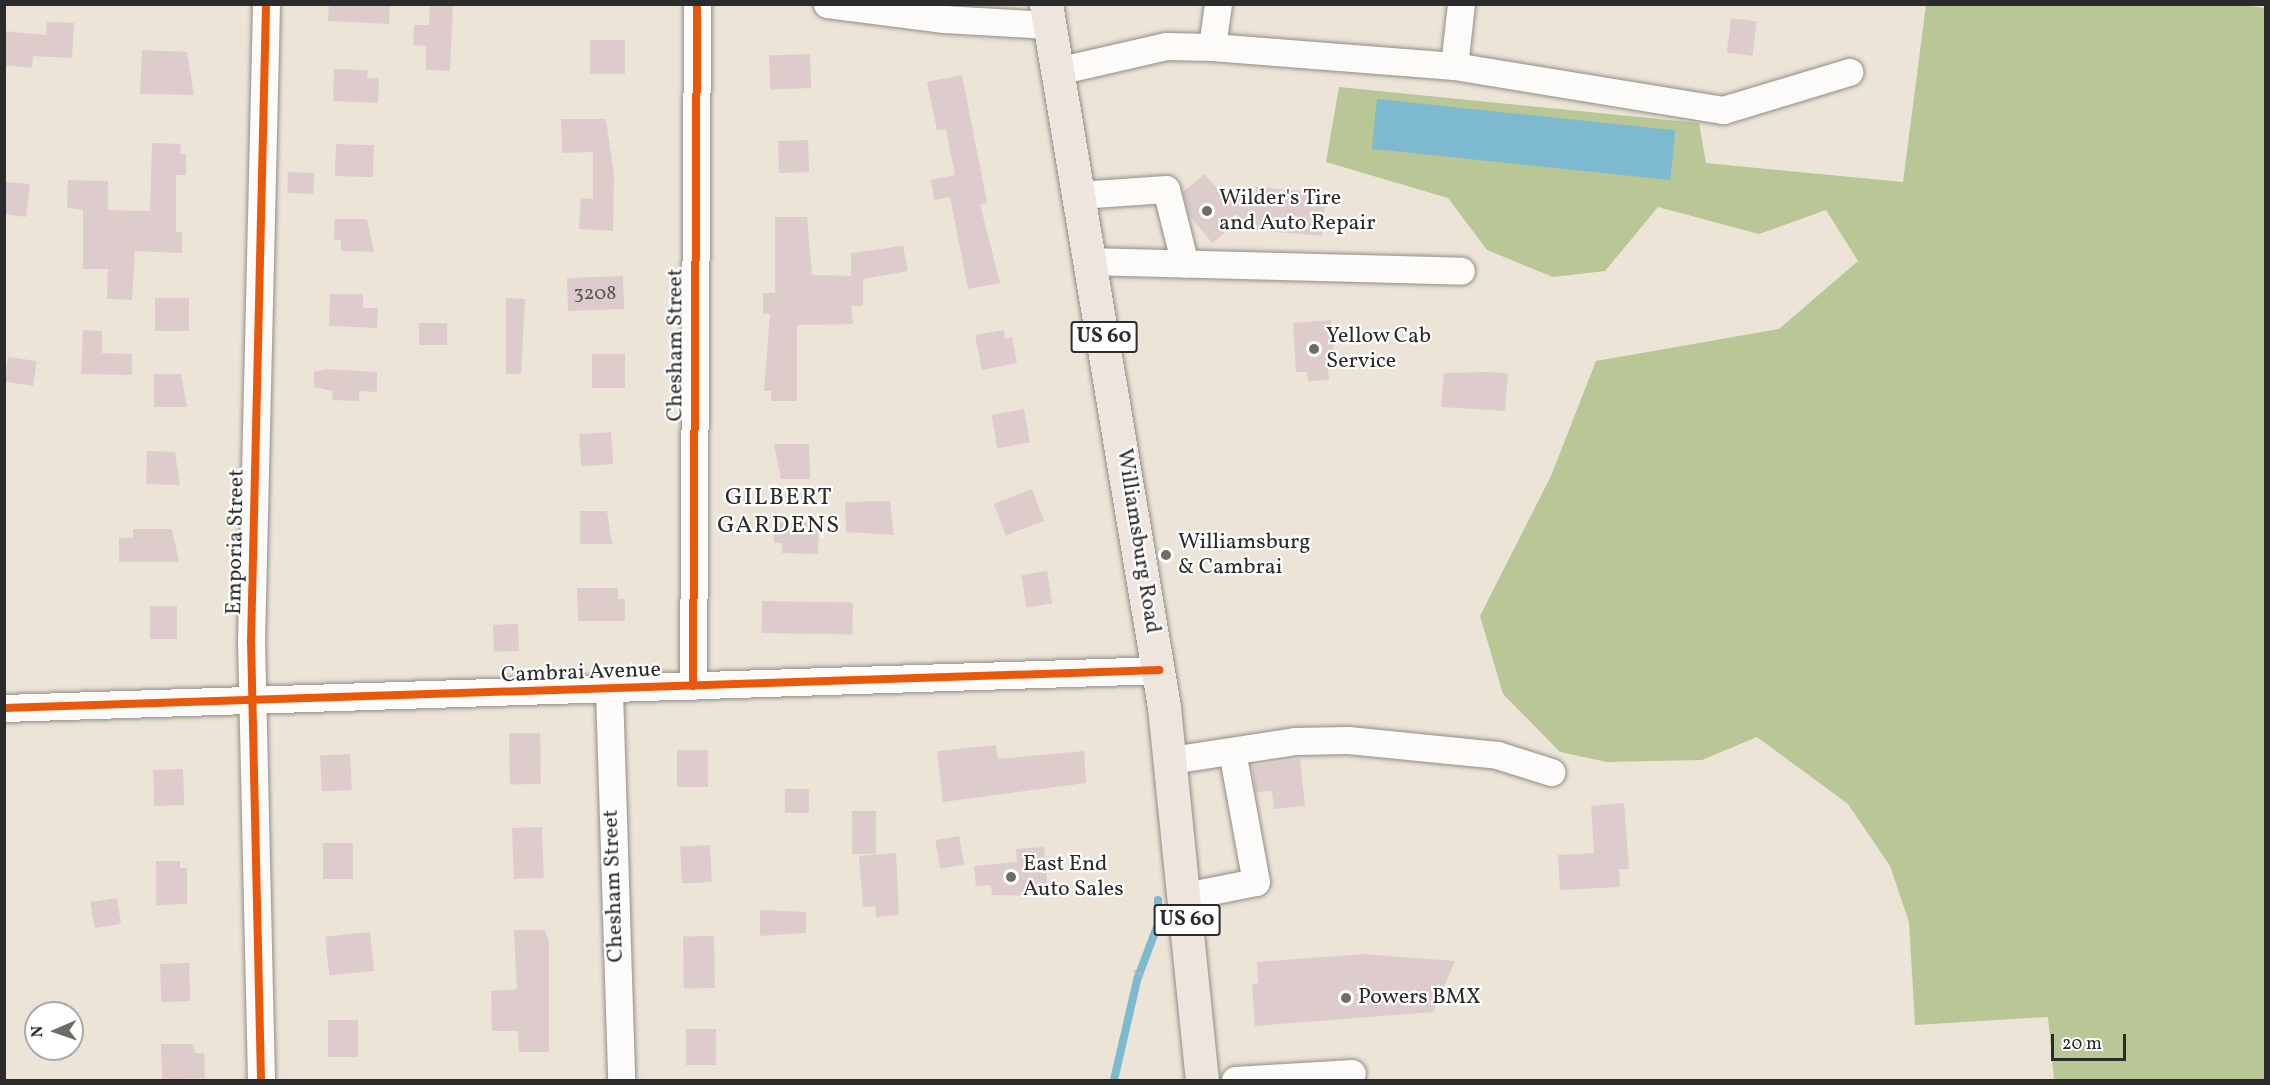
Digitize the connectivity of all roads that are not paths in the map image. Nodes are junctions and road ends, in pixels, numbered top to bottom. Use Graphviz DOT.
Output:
graph roads {
  1 [pos="266,4"];
  2 [pos="697,4"];
  3 [pos="827,4"];
  4 [pos="1218,4"];
  5 [pos="1461,4"];
  6 [pos="1048,15"];
  7 [pos="1212,47"];
  8 [pos="1454,66"];
  9 [pos="1057,71"];
  10 [pos="1849,72"];
  11 [pos="1079,195"];
  12 [pos="1090,261"];
  13 [pos="1185,264"];
  14 [pos="1461,271"];
  15 [pos="1159,670"];
  16 [pos="693,686"];
  17 [pos="609,691"];
  18 [pos="252,700"];
  19 [pos="4,708"];
  20 [pos="1232,750"];
  21 [pos="1171,760"];
  22 [pos="1551,772"];
  23 [pos="1185,896"];
  24 [pos="1353,1073"];
  25 [pos="1282,1079"];
  26 [pos="261,1080"];
  27 [pos="621,1080"];
  28 [pos="1202,1080"];
  29 [pos="1235,1080"];
  1 -- 18 [label="street, Emporia Street"];
  2 -- 16 [label="street, Chesham Street"];
  3 -- 6 [label="street"];
  4 -- 7 [label="street"];
  5 -- 8 [label="street"];
  6 -- 9 [label="main road, Williamsburg Road / US 60"];
  7 -- 8 [label="street"];
  7 -- 9 [label="street"];
  8 -- 10 [label="street"];
  9 -- 11 [label="main road, Williamsburg Road / US 60"];
  11 -- 12 [label="main road, Williamsburg Road / US 60"];
  11 -- 13 [label="street"];
  12 -- 13 [label="street"];
  12 -- 15 [label="main road, Williamsburg Road / US 60"];
  13 -- 14 [label="street"];
  15 -- 16 [label="street, Cambrai Avenue"];
  15 -- 21 [label="main road, Williamsburg Road / US 60"];
  16 -- 17 [label="street, Cambrai Avenue"];
  17 -- 18 [label="street, Cambrai Avenue"];
  17 -- 27 [label="street, Chesham Street"];
  18 -- 19 [label="street, Cambrai Avenue"];
  18 -- 26 [label="street, Emporia Street"];
  20 -- 21 [label="street"];
  20 -- 22 [label="street"];
  20 -- 23 [label="street"];
  21 -- 23 [label="main road, Williamsburg Road / US 60"];
  23 -- 28 [label="main road, Williamsburg Road / US 60"];
  24 -- 25 [label="street"];
  25 -- 29 [label="street"];
}
